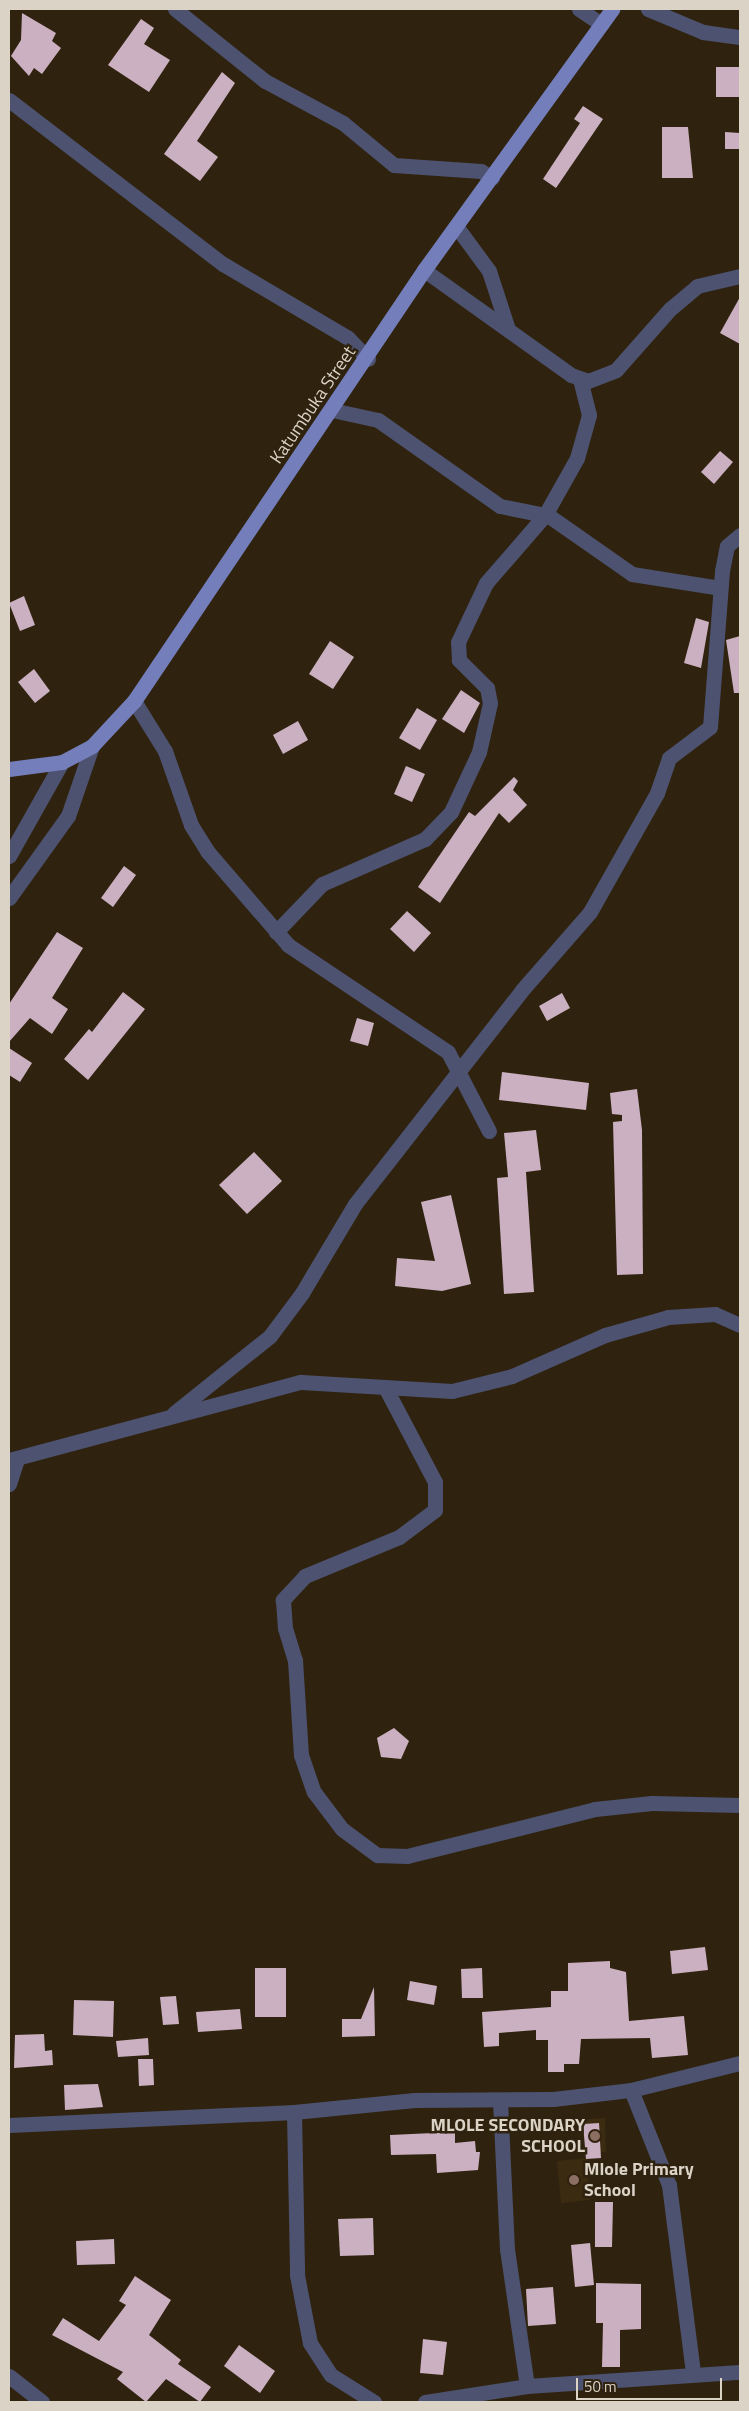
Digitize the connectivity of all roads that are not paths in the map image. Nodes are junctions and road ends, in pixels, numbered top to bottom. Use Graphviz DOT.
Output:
graph roads {
  1 [pos="175,9"];
  2 [pos="580,9"];
  3 [pos="612,9"];
  4 [pos="648,9"];
  5 [pos="601,24"];
  6 [pos="740,38"];
  7 [pos="9,100"];
  8 [pos="492,178"];
  9 [pos="456,226"];
  10 [pos="424,270"];
  11 [pos="740,276"];
  12 [pos="507,326"];
  13 [pos="368,359"];
  14 [pos="580,380"];
  15 [pos="332,410"];
  16 [pos="545,514"];
  17 [pos="740,535"];
  18 [pos="720,588"];
  19 [pos="134,701"];
  20 [pos="92,746"];
  21 [pos="62,762"];
  22 [pos="9,769"];
  23 [pos="9,856"];
  24 [pos="9,898"];
  25 [pos="276,932"];
  26 [pos="460,1070"];
  27 [pos="489,1131"];
  28 [pos="740,1326"];
  29 [pos="385,1387"];
  30 [pos="174,1413"];
  31 [pos="13,1459"];
  32 [pos="9,1484"];
  33 [pos="740,1805"];
  34 [pos="740,2063"];
  35 [pos="632,2090"];
  36 [pos="500,2101"];
  37 [pos="294,2112"];
  38 [pos="9,2125"];
  39 [pos="740,2372"];
  40 [pos="692,2373"];
  41 [pos="9,2376"];
  42 [pos="527,2386"];
  43 [pos="42,2402"];
  44 [pos="374,2402"];
  45 [pos="425,2402"];
  1 -- 8 [label="street"];
  2 -- 5 [label="street"];
  3 -- 5 [label="main road, Katumbuka Street"];
  4 -- 6 [label="street"];
  5 -- 8 [label="main road, Katumbuka Street"];
  7 -- 13 [label="street"];
  8 -- 9 [label="main road, Katumbuka Street"];
  9 -- 10 [label="main road, Katumbuka Street"];
  9 -- 12 [label="street"];
  10 -- 12 [label="street"];
  10 -- 13 [label="main road, Katumbuka Street"];
  11 -- 14 [label="street"];
  12 -- 14 [label="street"];
  13 -- 15 [label="main road, Katumbuka Street"];
  14 -- 16 [label="street"];
  15 -- 16 [label="street"];
  15 -- 19 [label="main road, Katumbuka Street"];
  16 -- 18 [label="street"];
  16 -- 25 [label="street"];
  17 -- 18 [label="street"];
  18 -- 26 [label="street"];
  19 -- 20 [label="main road, Katumbuka Street"];
  19 -- 25 [label="street"];
  20 -- 21 [label="main road, Katumbuka Street"];
  20 -- 24 [label="street"];
  21 -- 22 [label="main road, Katumbuka Street"];
  21 -- 23 [label="street"];
  25 -- 26 [label="street"];
  26 -- 27 [label="street"];
  26 -- 30 [label="street"];
  28 -- 29 [label="street"];
  29 -- 30 [label="street"];
  29 -- 33 [label="street"];
  30 -- 31 [label="street"];
  31 -- 32 [label="street"];
  34 -- 35 [label="street"];
  35 -- 36 [label="street"];
  35 -- 40 [label="street"];
  36 -- 37 [label="street"];
  36 -- 42 [label="street"];
  37 -- 38 [label="street"];
  37 -- 44 [label="street"];
  39 -- 40 [label="street"];
  40 -- 42 [label="street"];
  41 -- 43 [label="street"];
  42 -- 45 [label="street"];
}
